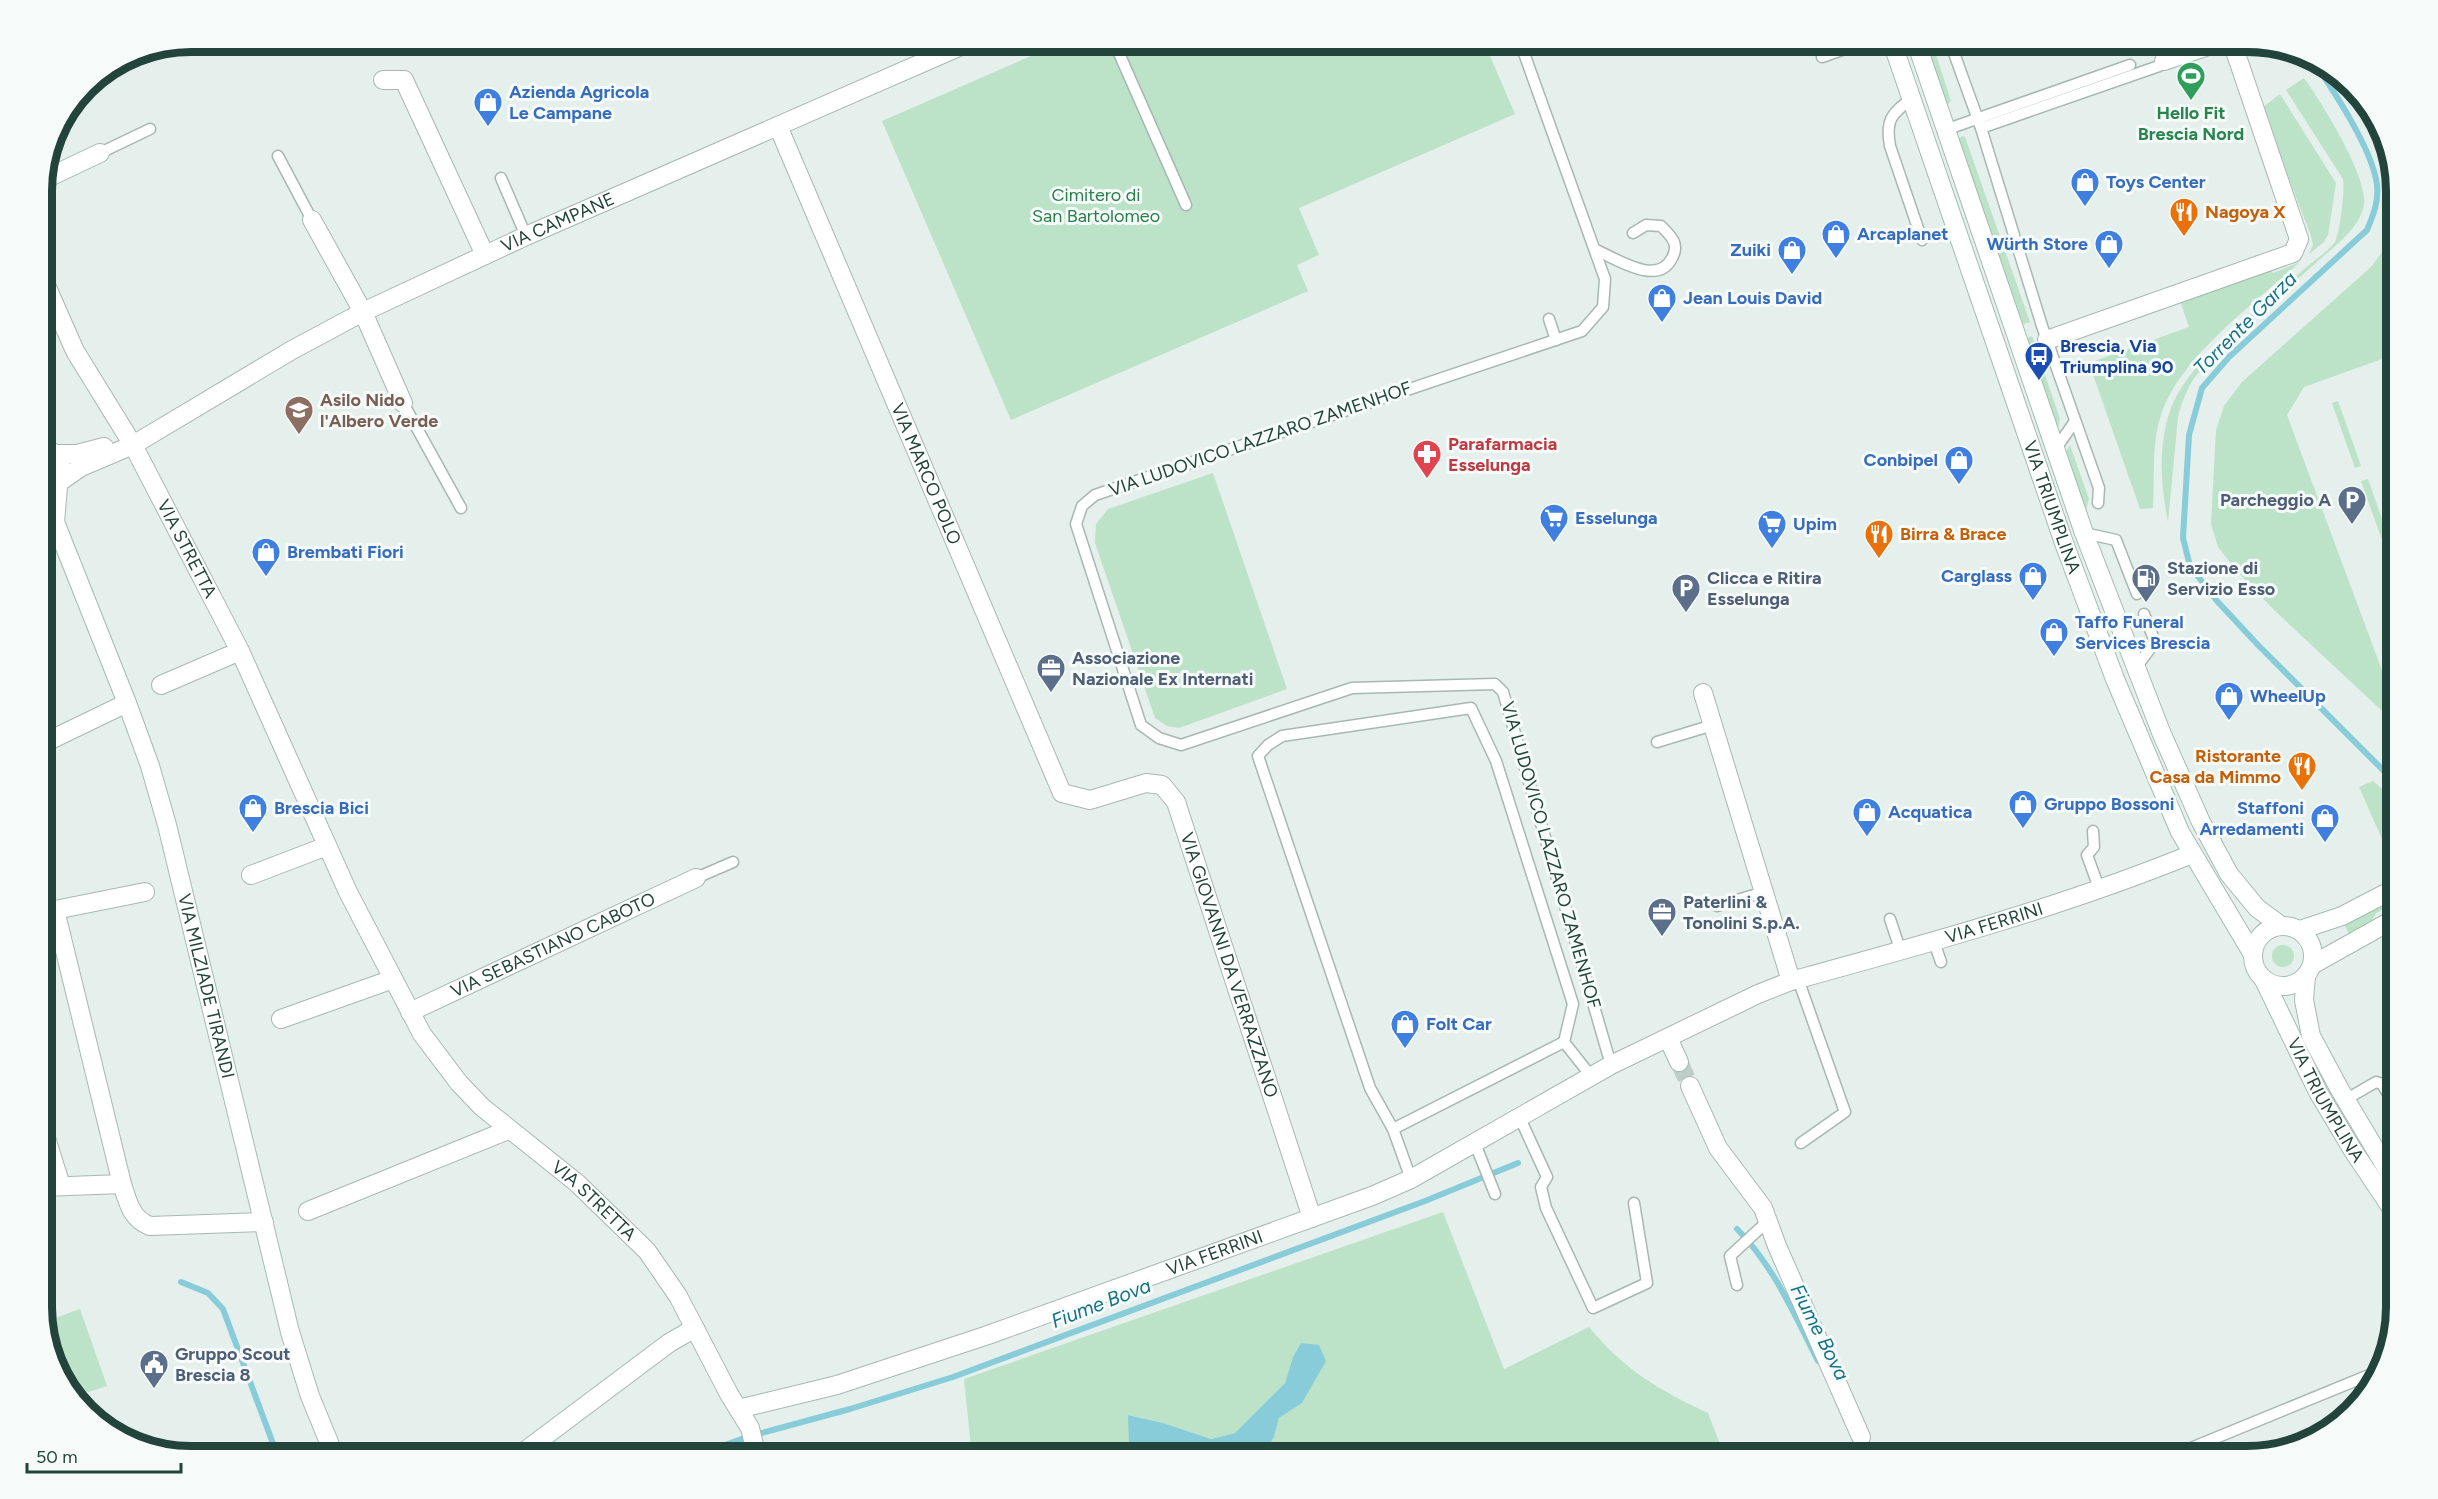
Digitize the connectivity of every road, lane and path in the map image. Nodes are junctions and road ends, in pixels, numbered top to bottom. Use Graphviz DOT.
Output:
graph roads {
  1 [pos="1524,52"];
  2 [pos="1836,52"];
  3 [pos="1896,52"];
  4 [pos="1919,52"];
  5 [pos="1954,52"];
  6 [pos="2167,52"];
  7 [pos="2191,52"];
  8 [pos="2235,52"];
  9 [pos="946,53"];
  10 [pos="1119,53"];
  11 [pos="1822,57"];
  12 [pos="2164,61"];
  13 [pos="2130,64"];
  14 [pos="383,80"];
  15 [pos="1912,98"];
  16 [pos="1979,123"];
  17 [pos="778,126"];
  18 [pos="150,129"];
  19 [pos="1945,130"];
  20 [pos="100,153"];
  21 [pos="278,156"];
  22 [pos="54,175"];
  23 [pos="501,178"];
  24 [pos="1186,205"];
  25 [pos="312,220"];
  26 [pos="1633,233"];
  27 [pos="526,236"];
  28 [pos="1922,240"];
  29 [pos="1596,250"];
  30 [pos="485,255"];
  31 [pos="53,301"];
  32 [pos="363,312"];
  33 [pos="1549,319"];
  34 [pos="1556,339"];
  35 [pos="2047,340"];
  36 [pos="403,403"];
  37 [pos="2075,421"];
  38 [pos="130,441"];
  39 [pos="53,450"];
  40 [pos="2055,450"];
  41 [pos="53,456"];
  42 [pos="54,488"];
  43 [pos="2098,503"];
  44 [pos="461,508"];
  45 [pos="53,526"];
  46 [pos="2084,533"];
  47 [pos="2137,594"];
  48 [pos="2144,614"];
  49 [pos="240,651"];
  50 [pos="2135,669"];
  51 [pos="161,685"];
  52 [pos="1703,693"];
  53 [pos="127,703"];
  54 [pos="1713,725"];
  55 [pos="53,739"];
  56 [pos="1658,742"];
  57 [pos="1090,800"];
  58 [pos="2094,831"];
  59 [pos="327,846"];
  60 [pos="2192,854"];
  61 [pos="734,862"];
  62 [pos="251,875"];
  63 [pos="696,878"];
  64 [pos="2099,888"];
  65 [pos="145,892"];
  66 [pos="1764,892"];
  67 [pos="2386,893"];
  68 [pos="1718,906"];
  69 [pos="1890,919"];
  70 [pos="2386,924"];
  71 [pos="2280,925"];
  72 [pos="2300,930"];
  73 [pos="1934,942"];
  74 [pos="1901,952"];
  75 [pos="2252,953"];
  76 [pos="1941,962"];
  77 [pos="2309,970"];
  78 [pos="393,979"];
  79 [pos="1795,980"];
  80 [pos="2264,980"];
  81 [pos="410,1012"];
  82 [pos="282,1019"];
  83 [pos="1668,1038"];
  84 [pos="1564,1042"];
  85 [pos="1679,1062"];
  86 [pos="1611,1065"];
  87 [pos="1591,1076"];
  88 [pos="1690,1086"];
  89 [pos="2386,1090"];
  90 [pos="2345,1100"];
  91 [pos="1519,1116"];
  92 [pos="1393,1128"];
  93 [pos="508,1130"];
  94 [pos="1474,1141"];
  95 [pos="1801,1143"];
  96 [pos="53,1160"];
  97 [pos="2386,1167"];
  98 [pos="1411,1179"];
  99 [pos="122,1184"];
  100 [pos="53,1186"];
  101 [pos="61,1186"];
  102 [pos="1493,1189"];
  103 [pos="2386,1200"];
  104 [pos="1634,1203"];
  105 [pos="308,1211"];
  106 [pos="1312,1218"];
  107 [pos="1768,1220"];
  108 [pos="264,1222"];
  109 [pos="1737,1285"];
  110 [pos="696,1328"];
  111 [pos="2368,1376"];
  112 [pos="738,1409"];
  113 [pos="1861,1437"];
  114 [pos="331,1447"];
  115 [pos="531,1447"];
  116 [pos="751,1447"];
  117 [pos="1865,1447"];
  118 [pos="2193,1447"];
  1 -- 29 [label="lane, VIA LUDOVICO LAZZARO ZAMENHOF"];
  2 -- 11 [label="lane"];
  3 -- 15 [label="street, VIA TRIUMPLINA"];
  4 -- 19 [label="street, VIA TRIUMPLINA"];
  5 -- 16 [label="lane"];
  6 -- 12 [label="lane"];
  7 -- 12 [label="street"];
  8 -- 35 [label="street"];
  9 -- 17 [label="street, VIA CAMPANE"];
  10 -- 24 [label="lane"];
  12 -- 16 [label="lane"];
  13 -- 16 [label="lane"];
  14 -- 30 [label="street"];
  15 -- 28 [label="lane"];
  15 -- 60 [label="street, VIA TRIUMPLINA"];
  16 -- 19 [label="lane"];
  16 -- 35 [label="lane"];
  17 -- 27 [label="street, VIA CAMPANE"];
  17 -- 57 [label="street, VIA MARCO POLO"];
  18 -- 20 [label="lane"];
  19 -- 40 [label="street, VIA TRIUMPLINA"];
  20 -- 22 [label="street"];
  21 -- 25 [label="lane"];
  23 -- 27 [label="lane"];
  25 -- 32 [label="street"];
  26 -- 29 [label="lane"];
  27 -- 30 [label="street, VIA CAMPANE"];
  29 -- 34 [label="lane, VIA LUDOVICO LAZZARO ZAMENHOF"];
  30 -- 32 [label="street, VIA CAMPANE"];
  31 -- 38 [label="street, VIA STRETTA"];
  32 -- 36 [label="street"];
  32 -- 38 [label="street, VIA CAMPANE"];
  33 -- 34 [label="lane"];
  34 -- 86 [label="lane, VIA LUDOVICO LAZZARO ZAMENHOF"];
  35 -- 37 [label="lane"];
  36 -- 44 [label="lane"];
  37 -- 40 [label="lane, VIA TRIUMPLINA"];
  37 -- 43 [label="lane"];
  38 -- 39 [label="street, VIA CAMPANE"];
  38 -- 42 [label="street, VIA CAMPANE"];
  38 -- 49 [label="street, VIA STRETTA"];
  40 -- 46 [label="street, VIA TRIUMPLINA"];
  41 -- 42 [label="street, VIA MILZIADE TIRANDI"];
  45 -- 53 [label="street, VIA MILZIADE TIRANDI"];
  46 -- 47 [label="lane"];
  46 -- 50 [label="street, VIA TRIUMPLINA"];
  48 -- 50 [label="lane"];
  49 -- 51 [label="street"];
  49 -- 59 [label="street, VIA STRETTA"];
  50 -- 71 [label="street, VIA TRIUMPLINA"];
  52 -- 54 [label="street"];
  53 -- 55 [label="street"];
  53 -- 108 [label="street, VIA MILZIADE TIRANDI"];
  54 -- 56 [label="lane"];
  54 -- 66 [label="street"];
  57 -- 106 [label="street, VIA GIOVANNI DA VERRAZZANO"];
  58 -- 64 [label="lane"];
  59 -- 62 [label="street"];
  59 -- 78 [label="street, VIA STRETTA"];
  60 -- 64 [label="street, VIA FERRINI"];
  60 -- 75 [label="street, VIA TRIUMPLINA"];
  61 -- 63 [label="lane"];
  63 -- 81 [label="street, VIA SEBASTIANO CABOTO"];
  64 -- 73 [label="street, VIA FERRINI"];
  65 -- 99 [label="street"];
  66 -- 68 [label="lane"];
  66 -- 79 [label="street"];
  67 -- 72 [label="street"];
  69 -- 74 [label="lane"];
  70 -- 77 [label="street"];
  71 -- 72 [label="street, VIA TRIUMPLINA"];
  71 -- 75 [label="street"];
  72 -- 77 [label="street, VIA TRIUMPLINA"];
  73 -- 74 [label="street, VIA FERRINI"];
  73 -- 76 [label="lane"];
  74 -- 79 [label="street, VIA FERRINI"];
  75 -- 80 [label="street, VIA TRIUMPLINA"];
  77 -- 80 [label="street"];
  77 -- 90 [label="street, VIA TRIUMPLINA"];
  78 -- 81 [label="street, VIA STRETTA"];
  78 -- 82 [label="street"];
  79 -- 83 [label="street, VIA FERRINI"];
  79 -- 95 [label="lane"];
  80 -- 103 [label="street, VIA TRIUMPLINA"];
  81 -- 93 [label="street, VIA STRETTA"];
  83 -- 85 [label="street"];
  83 -- 86 [label="street, VIA FERRINI"];
  84 -- 87 [label="lane"];
  84 -- 92 [label="lane"];
  84 -- 92 [label="lane"];
  86 -- 87 [label="street, VIA FERRINI"];
  87 -- 91 [label="street, VIA FERRINI"];
  88 -- 107 [label="street"];
  89 -- 90 [label="lane"];
  90 -- 97 [label="street, VIA TRIUMPLINA"];
  91 -- 94 [label="street, VIA FERRINI"];
  91 -- 104 [label="lane"];
  92 -- 98 [label="lane"];
  93 -- 105 [label="street"];
  93 -- 110 [label="street, VIA STRETTA"];
  94 -- 98 [label="street, VIA FERRINI"];
  94 -- 102 [label="lane"];
  96 -- 101 [label="street"];
  98 -- 106 [label="street, VIA FERRINI"];
  99 -- 101 [label="street"];
  99 -- 108 [label="street"];
  100 -- 101 [label="street"];
  106 -- 112 [label="street, VIA FERRINI"];
  107 -- 109 [label="lane"];
  107 -- 113 [label="street"];
  108 -- 114 [label="street, VIA MILZIADE TIRANDI"];
  110 -- 112 [label="street, VIA STRETTA"];
  110 -- 115 [label="street"];
  111 -- 118 [label="lane"];
  112 -- 116 [label="street, VIA STRETTA"];
  113 -- 117 [label="lane"];
}
